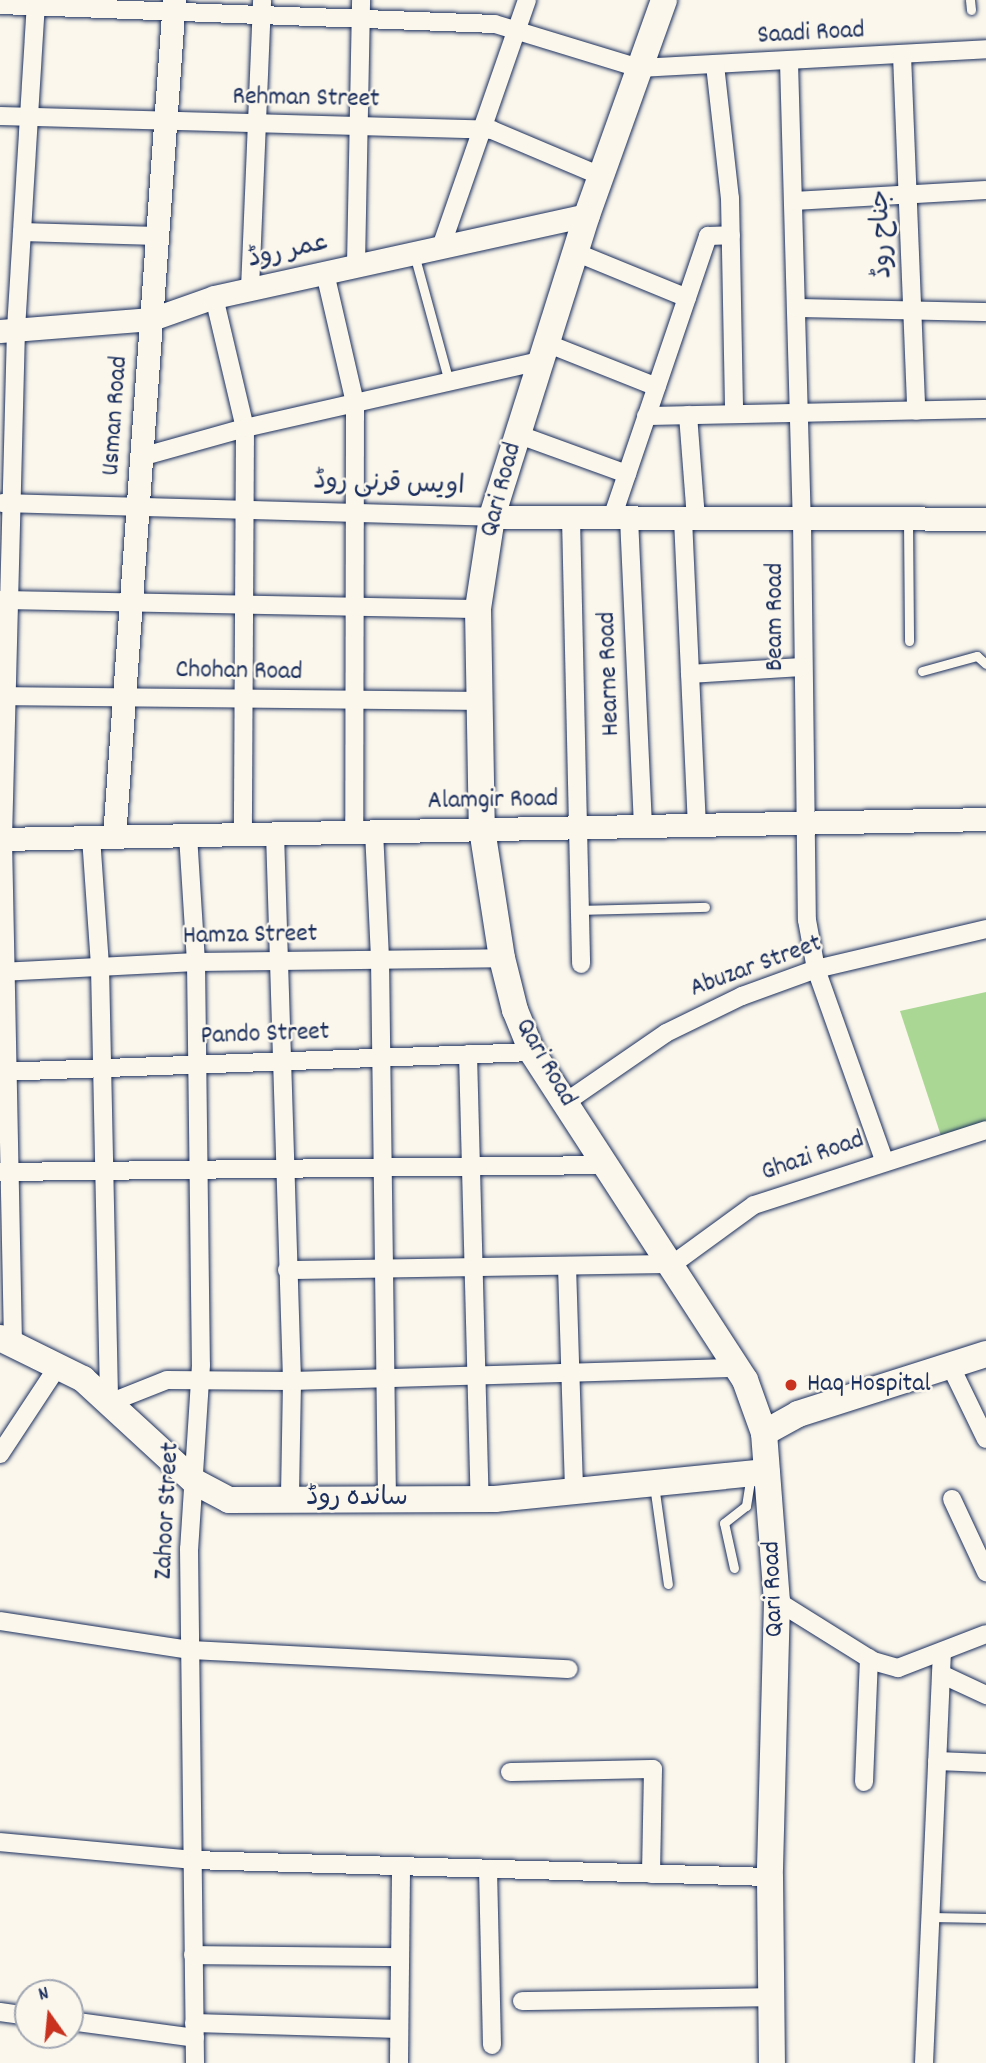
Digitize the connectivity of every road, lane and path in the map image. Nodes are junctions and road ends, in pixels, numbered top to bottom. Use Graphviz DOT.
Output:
graph roads {
  1 [pos="361,0"];
  2 [pos="527,0"];
  3 [pos="664,0"];
  4 [pos="36,4"];
  5 [pos="0,5"];
  6 [pos="174,7"];
  7 [pos="262,8"];
  8 [pos="361,20"];
  9 [pos="516,31"];
  10 [pos="986,49"];
  11 [pos="902,55"];
  12 [pos="789,62"];
  13 [pos="715,65"];
  14 [pos="639,68"];
  15 [pos="0,116"];
  16 [pos="29,117"];
  17 [pos="166,123"];
  18 [pos="257,125"];
  19 [pos="358,127"];
  20 [pos="482,130"];
  21 [pos="601,176"];
  22 [pos="986,190"];
  23 [pos="908,195"];
  24 [pos="794,201"];
  25 [pos="587,215"];
  26 [pos="22,232"];
  27 [pos="157,236"];
  28 [pos="731,236"];
  29 [pos="441,247"];
  30 [pos="575,252"];
  31 [pos="414,253"];
  32 [pos="356,265"];
  33 [pos="325,273"];
  34 [pos="250,289"];
  35 [pos="214,297"];
  36 [pos="687,298"];
  37 [pos="797,308"];
  38 [pos="912,311"];
  39 [pos="986,312"];
  40 [pos="152,319"];
  41 [pos="8,330"];
  42 [pos="544,352"];
  43 [pos="449,382"];
  44 [pos="657,387"];
  45 [pos="355,403"];
  46 [pos="986,409"];
  47 [pos="916,411"];
  48 [pos="734,413"];
  49 [pos="800,414"];
  50 [pos="688,415"];
  51 [pos="646,416"];
  52 [pos="245,428"];
  53 [pos="517,434"];
  54 [pos="141,457"];
  55 [pos="626,474"];
  56 [pos="6,503"];
  57 [pos="138,505"];
  58 [pos="245,509"];
  59 [pos="355,512"];
  60 [pos="492,517"];
  61 [pos="570,518"];
  62 [pos="620,518"];
  63 [pos="689,519"];
  64 [pos="986,519"];
  65 [pos="802,520"];
  66 [pos="908,521"];
  67 [pos="4,601"];
  68 [pos="131,604"];
  69 [pos="244,605"];
  70 [pos="355,607"];
  71 [pos="478,609"];
  72 [pos="909,640"];
  73 [pos="986,664"];
  74 [pos="801,667"];
  75 [pos="922,671"];
  76 [pos="690,674"];
  77 [pos="3,696"];
  78 [pos="124,698"];
  79 [pos="244,699"];
  80 [pos="355,700"];
  81 [pos="477,701"];
  82 [pos="986,819"];
  83 [pos="805,823"];
  84 [pos="697,826"];
  85 [pos="643,827"];
  86 [pos="578,828"];
  87 [pos="482,829"];
  88 [pos="364,831"];
  89 [pos="275,833"];
  90 [pos="243,834"];
  91 [pos="188,835"];
  92 [pos="102,837"];
  93 [pos="2,839"];
  94 [pos="705,907"];
  95 [pos="581,910"];
  96 [pos="986,929"];
  97 [pos="502,958"];
  98 [pos="380,959"];
  99 [pos="281,961"];
  100 [pos="196,962"];
  101 [pos="581,964"];
  102 [pos="100,967"];
  103 [pos="816,969"];
  104 [pos="4,971"];
  105 [pos="533,1052"];
  106 [pos="468,1054"];
  107 [pos="378,1058"];
  108 [pos="280,1061"];
  109 [pos="194,1064"];
  110 [pos="102,1068"];
  111 [pos="4,1072"];
  112 [pos="566,1102"];
  113 [pos="986,1130"];
  114 [pos="884,1160"];
  115 [pos="608,1165"];
  116 [pos="471,1167"];
  117 [pos="380,1168"];
  118 [pos="283,1169"];
  119 [pos="197,1170"];
  120 [pos="106,1171"];
  121 [pos="5,1172"];
  122 [pos="673,1264"];
  123 [pos="567,1266"];
  124 [pos="474,1267"];
  125 [pos="382,1269"];
  126 [pos="287,1270"];
  127 [pos="6,1340"];
  128 [pos="986,1354"];
  129 [pos="950,1365"];
  130 [pos="58,1366"];
  131 [pos="738,1368"];
  132 [pos="570,1373"];
  133 [pos="477,1376"];
  134 [pos="384,1378"];
  135 [pos="292,1381"];
  136 [pos="200,1383"];
  137 [pos="109,1403"];
  138 [pos="764,1433"];
  139 [pos="986,1439"];
  140 [pos="0,1454"];
  141 [pos="759,1473"];
  142 [pos="195,1482"];
  143 [pos="653,1483"];
  144 [pos="574,1491"];
  145 [pos="387,1499"];
  146 [pos="480,1499"];
  147 [pos="952,1499"];
  148 [pos="290,1500"];
  149 [pos="734,1568"];
  150 [pos="986,1572"];
  151 [pos="668,1584"];
  152 [pos="777,1601"];
  153 [pos="0,1621"];
  154 [pos="986,1634"];
  155 [pos="190,1650"];
  156 [pos="942,1653"];
  157 [pos="869,1658"];
  158 [pos="569,1669"];
  159 [pos="941,1674"];
  160 [pos="986,1695"];
  161 [pos="937,1761"];
  162 [pos="986,1763"];
  163 [pos="510,1772"];
  164 [pos="864,1782"];
  165 [pos="0,1842"];
  166 [pos="193,1860"];
  167 [pos="401,1866"];
  168 [pos="488,1869"];
  169 [pos="651,1874"];
  170 [pos="770,1877"];
  171 [pos="930,1917"];
  172 [pos="986,1918"];
  173 [pos="193,1955"];
  174 [pos="400,1957"];
  175 [pos="771,1997"];
  176 [pos="522,2001"];
  177 [pos="84,2022"];
  178 [pos="399,2029"];
  179 [pos="195,2031"];
  180 [pos="492,2045"];
  181 [pos="195,2063"];
  182 [pos="399,2063"];
  183 [pos="772,2063"];
  184 [pos="924,2063"];
  1 -- 8 [label="street"];
  2 -- 9 [label="street"];
  3 -- 14 [label="main road, Qari Road"];
  4 -- 5 [label="street, Saadi Road"];
  4 -- 6 [label="street, Saadi Road"];
  4 -- 16 [label="street"];
  6 -- 7 [label="street, Saadi Road"];
  6 -- 17 [label="street, Usman Road"];
  7 -- 8 [label="street, Saadi Road"];
  7 -- 18 [label="street"];
  8 -- 9 [label="street, Saadi Road"];
  8 -- 19 [label="street"];
  9 -- 14 [label="street, Saadi Road"];
  9 -- 20 [label="street"];
  10 -- 11 [label="street, Saadi Road"];
  11 -- 12 [label="street, Saadi Road"];
  11 -- 23 [label="street, جناح روڈ"];
  12 -- 13 [label="street, Saadi Road"];
  12 -- 24 [label="street, Beam Road"];
  13 -- 14 [label="street, Saadi Road"];
  13 -- 28 [label="street"];
  14 -- 21 [label="main road, Qari Road"];
  15 -- 16 [label="street, Rehman Street"];
  16 -- 17 [label="street, Rehman Street"];
  16 -- 26 [label="street"];
  17 -- 18 [label="street, Rehman Street"];
  17 -- 27 [label="street, Usman Road"];
  18 -- 19 [label="street, Rehman Street"];
  18 -- 34 [label="street"];
  19 -- 20 [label="street, Rehman Street"];
  19 -- 32 [label="street"];
  20 -- 21 [label="street, Rehman Street"];
  20 -- 29 [label="street"];
  21 -- 25 [label="main road, Qari Road"];
  22 -- 23 [label="street"];
  23 -- 24 [label="street"];
  23 -- 38 [label="street, جناح روڈ"];
  24 -- 37 [label="street, Beam Road"];
  25 -- 29 [label="street, عمر روڈ"];
  25 -- 30 [label="main road, Qari Road"];
  26 -- 27 [label="street"];
  26 -- 41 [label="street"];
  27 -- 40 [label="street, Usman Road"];
  28 -- 36 [label="street"];
  28 -- 48 [label="street"];
  29 -- 31 [label="street, عمر روڈ"];
  30 -- 36 [label="street"];
  30 -- 42 [label="main road, Qari Road"];
  31 -- 32 [label="street, عمر روڈ"];
  31 -- 43 [label="lane"];
  32 -- 33 [label="street, عمر روڈ"];
  33 -- 34 [label="street, عمر روڈ"];
  33 -- 45 [label="street"];
  34 -- 35 [label="street, عمر روڈ"];
  35 -- 40 [label="street, عمر روڈ"];
  35 -- 52 [label="street"];
  36 -- 44 [label="street"];
  37 -- 38 [label="street"];
  37 -- 49 [label="street, Beam Road"];
  38 -- 39 [label="street"];
  38 -- 47 [label="street, جناح روڈ"];
  40 -- 41 [label="street, عمر روڈ"];
  40 -- 54 [label="street, Usman Road"];
  41 -- 56 [label="street"];
  42 -- 43 [label="street"];
  42 -- 44 [label="street"];
  42 -- 53 [label="main road, Qari Road"];
  43 -- 45 [label="street"];
  44 -- 51 [label="street"];
  45 -- 52 [label="street"];
  45 -- 59 [label="street"];
  46 -- 47 [label="street"];
  47 -- 49 [label="street"];
  48 -- 49 [label="street"];
  48 -- 50 [label="street"];
  49 -- 65 [label="street, Beam Road"];
  50 -- 51 [label="street"];
  50 -- 63 [label="street"];
  51 -- 55 [label="street"];
  52 -- 54 [label="street"];
  52 -- 58 [label="street"];
  53 -- 55 [label="street"];
  53 -- 60 [label="main road, Qari Road"];
  54 -- 57 [label="street, Usman Road"];
  55 -- 62 [label="street"];
  56 -- 57 [label="street, اویس قرنی روڈ"];
  56 -- 67 [label="street"];
  57 -- 58 [label="street, اویس قرنی روڈ"];
  57 -- 68 [label="street, Usman Road"];
  58 -- 59 [label="street, اویس قرنی روڈ"];
  58 -- 69 [label="street"];
  59 -- 60 [label="street, اویس قرنی روڈ"];
  59 -- 70 [label="street"];
  60 -- 61 [label="street, اویس قرنی روڈ"];
  60 -- 71 [label="main road, Qari Road"];
  61 -- 62 [label="street, اویس قرنی روڈ"];
  61 -- 86 [label="street"];
  62 -- 63 [label="street, اویس قرنی روڈ"];
  62 -- 85 [label="street, Hearne Road"];
  63 -- 65 [label="street, اویس قرنی روڈ"];
  63 -- 76 [label="street"];
  64 -- 66 [label="street, اویس قرنی روڈ"];
  65 -- 66 [label="street, اویس قرنی روڈ"];
  65 -- 74 [label="street, Beam Road"];
  66 -- 72 [label="lane"];
  67 -- 68 [label="street"];
  67 -- 77 [label="street"];
  68 -- 69 [label="street"];
  68 -- 78 [label="street, Usman Road"];
  69 -- 70 [label="street"];
  69 -- 79 [label="street"];
  70 -- 71 [label="street"];
  70 -- 80 [label="street"];
  71 -- 81 [label="main road, Qari Road"];
  73 -- 75 [label="lane"];
  74 -- 76 [label="street"];
  74 -- 83 [label="street, Beam Road"];
  76 -- 84 [label="street"];
  77 -- 78 [label="street, Chohan Road"];
  77 -- 93 [label="street"];
  78 -- 79 [label="street, Chohan Road"];
  78 -- 92 [label="street, Usman Road"];
  79 -- 80 [label="street, Chohan Road"];
  79 -- 90 [label="street"];
  80 -- 81 [label="street, Chohan Road"];
  80 -- 88 [label="street"];
  81 -- 87 [label="main road, Qari Road"];
  82 -- 83 [label="street, Alamgir Road"];
  83 -- 84 [label="street, Alamgir Road"];
  83 -- 103 [label="street, Beam Road"];
  84 -- 85 [label="street, Alamgir Road"];
  85 -- 86 [label="street, Alamgir Road"];
  86 -- 87 [label="street, Alamgir Road"];
  86 -- 95 [label="street"];
  87 -- 88 [label="street, Alamgir Road"];
  87 -- 97 [label="main road, Qari Road"];
  88 -- 89 [label="street, Alamgir Road"];
  88 -- 98 [label="street"];
  89 -- 90 [label="street, Alamgir Road"];
  89 -- 99 [label="street"];
  90 -- 91 [label="street, Alamgir Road"];
  91 -- 92 [label="street, Alamgir Road"];
  91 -- 100 [label="street, Zahoor Street"];
  92 -- 93 [label="street, Alamgir Road"];
  92 -- 102 [label="street"];
  93 -- 104 [label="street"];
  94 -- 95 [label="lane"];
  95 -- 101 [label="street"];
  96 -- 103 [label="street, Abuzar Street"];
  97 -- 98 [label="street, Hamza Street"];
  97 -- 105 [label="main road, Qari Road"];
  98 -- 99 [label="street, Hamza Street"];
  98 -- 107 [label="street"];
  99 -- 100 [label="street, Hamza Street"];
  99 -- 108 [label="street"];
  100 -- 102 [label="street, Hamza Street"];
  100 -- 109 [label="street, Zahoor Street"];
  102 -- 104 [label="street, Hamza Street"];
  102 -- 110 [label="street"];
  103 -- 112 [label="street, Abuzar Street"];
  103 -- 114 [label="street, Beam Road"];
  104 -- 111 [label="street"];
  105 -- 106 [label="street, Pando Street"];
  105 -- 112 [label="main road, Qari Road"];
  106 -- 107 [label="street, Pando Street"];
  106 -- 116 [label="street"];
  107 -- 108 [label="street, Pando Street"];
  107 -- 117 [label="street"];
  108 -- 109 [label="street, Pando Street"];
  108 -- 118 [label="street"];
  109 -- 110 [label="street, Pando Street"];
  109 -- 119 [label="street, Zahoor Street"];
  110 -- 111 [label="street, Pando Street"];
  110 -- 120 [label="street"];
  111 -- 121 [label="street"];
  112 -- 115 [label="main road, Qari Road"];
  113 -- 114 [label="street, Ghazi Road"];
  114 -- 122 [label="street, Ghazi Road"];
  115 -- 116 [label="street"];
  115 -- 122 [label="main road, Qari Road"];
  116 -- 117 [label="street"];
  116 -- 124 [label="street"];
  117 -- 118 [label="street"];
  117 -- 125 [label="street"];
  118 -- 119 [label="street"];
  118 -- 126 [label="street"];
  119 -- 120 [label="street"];
  119 -- 136 [label="street, Zahoor Street"];
  120 -- 121 [label="street"];
  120 -- 137 [label="street"];
  121 -- 127 [label="street"];
  122 -- 123 [label="street"];
  122 -- 131 [label="main road, Qari Road"];
  123 -- 124 [label="street"];
  123 -- 132 [label="street"];
  124 -- 125 [label="street"];
  124 -- 133 [label="street"];
  125 -- 126 [label="street"];
  125 -- 134 [label="street"];
  126 -- 135 [label="street"];
  127 -- 130 [label="main road, ساندہ روڈ"];
  128 -- 129 [label="main road"];
  129 -- 138 [label="main road"];
  129 -- 139 [label="street"];
  130 -- 137 [label="main road, ساندہ روڈ"];
  130 -- 140 [label="street"];
  131 -- 132 [label="street"];
  131 -- 138 [label="main road, Qari Road"];
  132 -- 133 [label="street"];
  132 -- 144 [label="street"];
  133 -- 134 [label="street"];
  133 -- 146 [label="street"];
  134 -- 135 [label="street"];
  134 -- 145 [label="street"];
  135 -- 136 [label="street"];
  135 -- 148 [label="street"];
  136 -- 137 [label="street"];
  136 -- 142 [label="street, Zahoor Street"];
  137 -- 142 [label="main road, ساندہ روڈ"];
  138 -- 141 [label="main road, Qari Road"];
  141 -- 143 [label="main road, ساندہ روڈ"];
  141 -- 149 [label="lane"];
  141 -- 152 [label="main road, Qari Road"];
  142 -- 148 [label="main road, ساندہ روڈ"];
  142 -- 155 [label="street, Zahoor Street"];
  143 -- 144 [label="main road, ساندہ روڈ"];
  143 -- 151 [label="lane"];
  144 -- 146 [label="main road, ساندہ روڈ"];
  145 -- 146 [label="main road, ساندہ روڈ"];
  145 -- 148 [label="main road, ساندہ روڈ"];
  147 -- 150 [label="street"];
  152 -- 157 [label="street"];
  152 -- 170 [label="main road, Qari Road"];
  153 -- 155 [label="street"];
  154 -- 156 [label="street"];
  155 -- 158 [label="street"];
  155 -- 166 [label="street, Zahoor Street"];
  156 -- 157 [label="street"];
  156 -- 159 [label="street"];
  157 -- 164 [label="street"];
  159 -- 160 [label="street"];
  159 -- 161 [label="street"];
  161 -- 162 [label="street"];
  161 -- 171 [label="street"];
  163 -- 169 [label="street"];
  165 -- 166 [label="street"];
  166 -- 167 [label="street"];
  166 -- 173 [label="street, Zahoor Street"];
  167 -- 168 [label="street"];
  167 -- 174 [label="street"];
  168 -- 169 [label="street"];
  168 -- 180 [label="street"];
  169 -- 170 [label="street"];
  170 -- 175 [label="main road, Qari Road"];
  171 -- 172 [label="lane"];
  171 -- 184 [label="street"];
  173 -- 174 [label="street"];
  173 -- 179 [label="street, Zahoor Street"];
  174 -- 178 [label="street"];
  175 -- 176 [label="street"];
  175 -- 183 [label="main road, Qari Road"];
  177 -- 179 [label="street"];
  178 -- 179 [label="street"];
  178 -- 182 [label="street"];
  179 -- 181 [label="street, Zahoor Street"];
}
